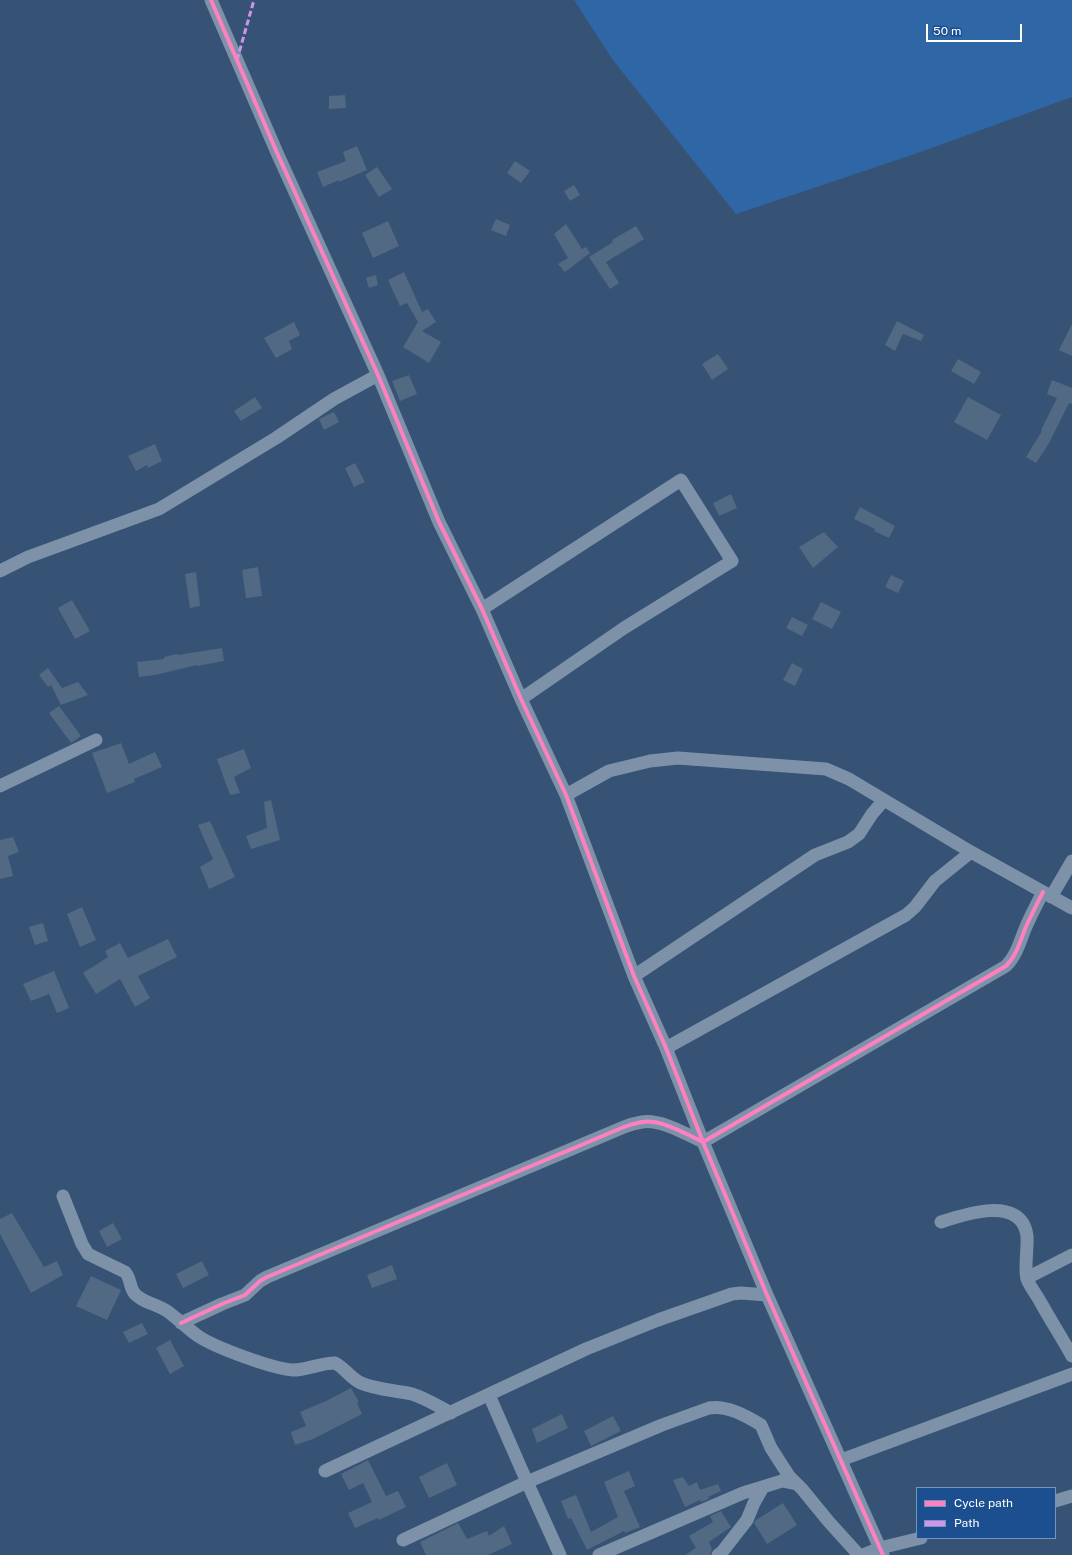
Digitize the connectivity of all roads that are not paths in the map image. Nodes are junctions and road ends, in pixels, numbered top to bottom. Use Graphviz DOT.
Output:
graph roads {
  1 [pos="211,0"];
  2 [pos="378,375"];
  3 [pos="0,571"];
  4 [pos="482,609"];
  5 [pos="521,699"];
  6 [pos="96,740"];
  7 [pos="0,786"];
  8 [pos="566,795"];
  9 [pos="884,800"];
  10 [pos="971,852"];
  11 [pos="1072,861"];
  12 [pos="1047,894"];
  13 [pos="1072,908"];
  14 [pos="634,976"];
  15 [pos="666,1048"];
  16 [pos="703,1142"];
  17 [pos="63,1196"];
  18 [pos="940,1222"];
  19 [pos="1072,1255"];
  20 [pos="1027,1278"];
  21 [pos="767,1295"];
  22 [pos="181,1323"];
  23 [pos="1072,1356"];
  24 [pos="1072,1374"];
  25 [pos="489,1395"];
  26 [pos="451,1412"];
  27 [pos="841,1460"];
  28 [pos="325,1471"];
  29 [pos="527,1482"];
  30 [pos="797,1484"];
  31 [pos="763,1487"];
  32 [pos="1072,1496"];
  33 [pos="1056,1501"];
  34 [pos="917,1539"];
  35 [pos="403,1540"];
  36 [pos="882,1552"];
  37 [pos="560,1555"];
  38 [pos="599,1555"];
  39 [pos="718,1555"];
  40 [pos="859,1555"];
  41 [pos="863,1555"];
  1 -- 2 [label="street"];
  2 -- 3 [label="street"];
  2 -- 4 [label="street"];
  4 -- 5 [label="street"];
  4 -- 5 [label="street"];
  5 -- 8 [label="street"];
  6 -- 7 [label="street"];
  8 -- 9 [label="street"];
  8 -- 14 [label="street"];
  9 -- 10 [label="street"];
  9 -- 14 [label="street"];
  10 -- 12 [label="street"];
  10 -- 15 [label="street"];
  11 -- 12 [label="street"];
  12 -- 13 [label="street"];
  12 -- 16 [label="street"];
  14 -- 15 [label="street"];
  15 -- 16 [label="street"];
  16 -- 21 [label="street"];
  16 -- 22 [label="street"];
  17 -- 22 [label="street"];
  18 -- 20 [label="street"];
  19 -- 20 [label="street"];
  20 -- 23 [label="street"];
  21 -- 25 [label="street"];
  21 -- 27 [label="street"];
  22 -- 26 [label="street"];
  24 -- 27 [label="street"];
  25 -- 26 [label="street"];
  25 -- 29 [label="street"];
  26 -- 28 [label="street"];
  27 -- 36 [label="street"];
  29 -- 30 [label="street"];
  29 -- 35 [label="street"];
  29 -- 37 [label="street"];
  30 -- 31 [label="street"];
  30 -- 40 [label="street"];
  31 -- 38 [label="street"];
  31 -- 39 [label="street"];
  32 -- 33 [label="street"];
  34 -- 36 [label="street"];
  36 -- 41 [label="street"];
}
